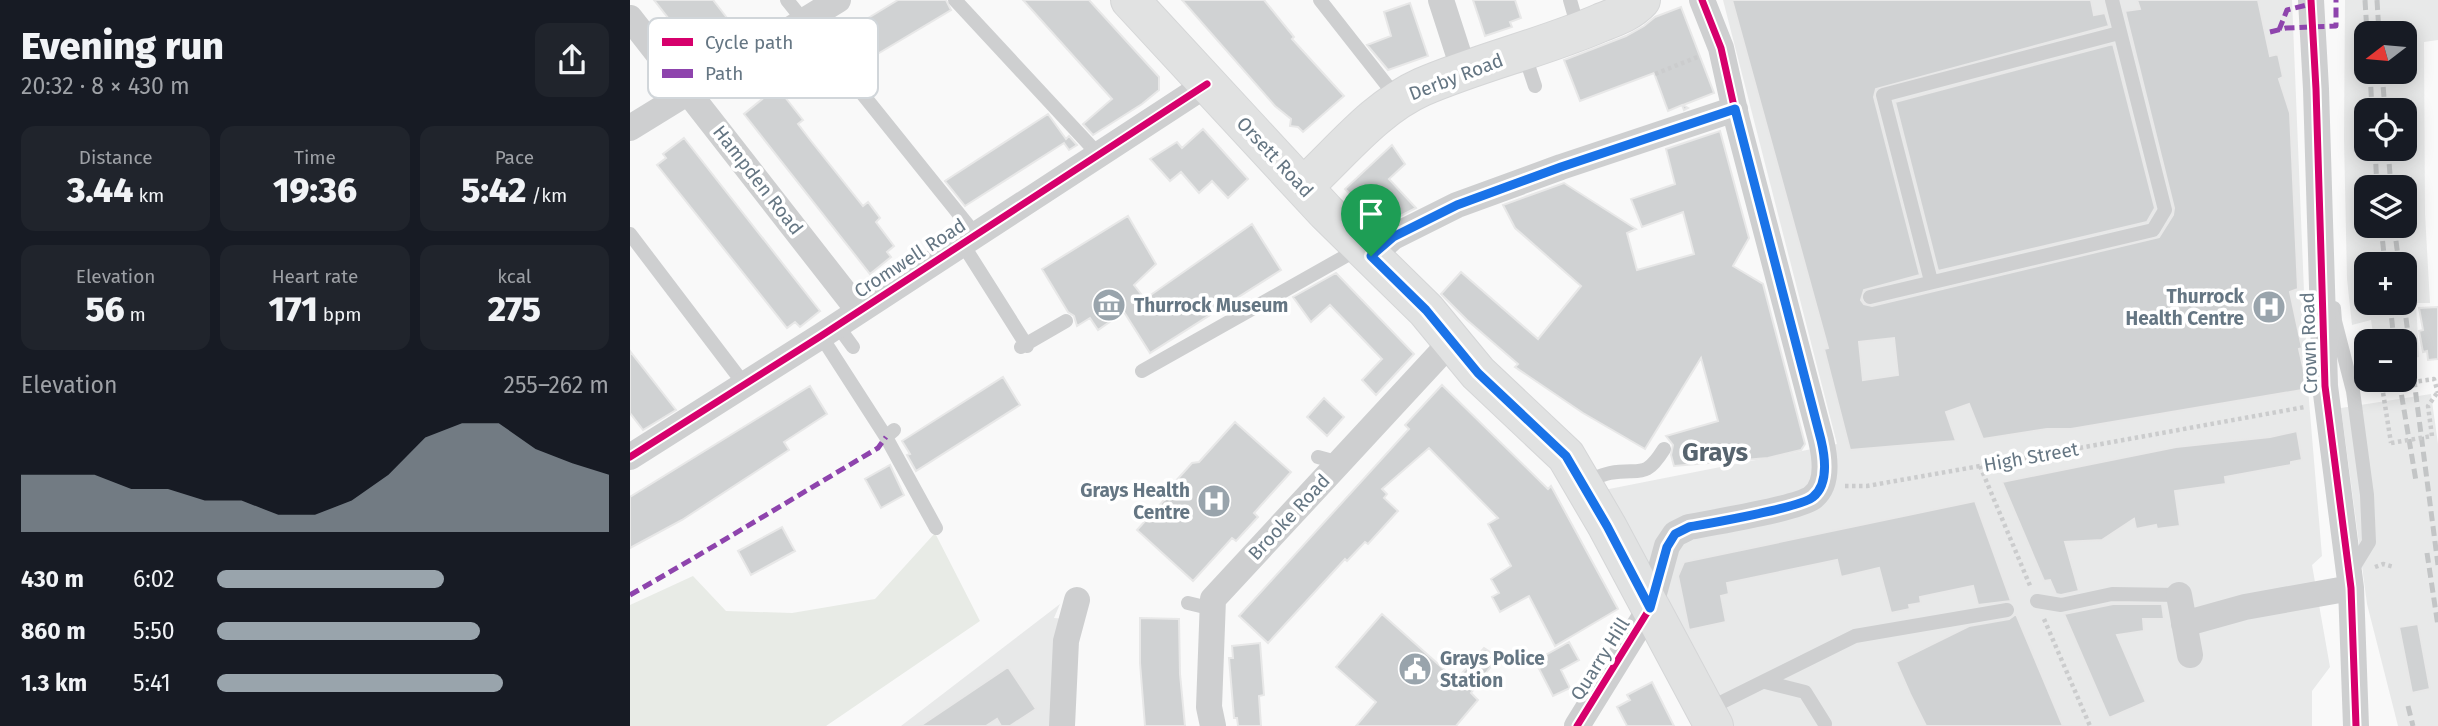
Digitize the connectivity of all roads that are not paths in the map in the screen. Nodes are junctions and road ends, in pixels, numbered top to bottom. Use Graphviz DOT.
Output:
graph roads {
  1 [pos="838,0"];
  2 [pos="956,0"];
  3 [pos="1130,0"];
  4 [pos="1320,0"];
  5 [pos="1441,0"];
  6 [pos="1702,0"];
  7 [pos="2112,0"];
  8 [pos="2311,0"];
  9 [pos="1638,4"];
  10 [pos="795,10"];
  11 [pos="1575,16"];
  12 [pos="630,18"];
  13 [pos="2119,33"];
  14 [pos="648,40"];
  15 [pos="1464,71"];
  16 [pos="1207,84"];
  17 [pos="2316,89"];
  18 [pos="678,98"];
  19 [pos="694,98"];
  20 [pos="861,98"];
  21 [pos="1398,100"];
  22 [pos="1735,109"];
  23 [pos="630,128"];
  24 [pos="1098,154"];
  25 [pos="1303,187"];
  26 [pos="630,234"];
  27 [pos="968,239"];
  28 [pos="1366,251"];
  29 [pos="1931,281"];
  30 [pos="1870,297"];
  31 [pos="859,311"];
  32 [pos="1066,321"];
  33 [pos="829,331"];
  34 [pos="1451,342"];
  35 [pos="853,346"];
  36 [pos="1142,371"];
  37 [pos="744,384"];
  38 [pos="1664,449"];
  39 [pos="630,457"];
  40 [pos="1581,482"];
  41 [pos="936,528"];
  42 [pos="2350,581"];
  43 [pos="1654,595"];
  44 [pos="2179,595"];
  45 [pos="1077,600"];
  46 [pos="2037,601"];
  47 [pos="2007,610"];
  48 [pos="2185,624"];
  49 [pos="2190,654"];
  50 [pos="1765,682"];
  51 [pos="1710,718"];
  52 [pos="1825,724"];
  53 [pos="1062,726"];
  54 [pos="1213,726"];
  55 [pos="1577,726"];
  56 [pos="2356,726"];
  1 -- 10 [label="street"];
  2 -- 24 [label="lane"];
  3 -- 16 [label="main road, Orsett Road"];
  4 -- 21 [label="lane"];
  5 -- 15 [label="street"];
  6 -- 22 [label="street"];
  7 -- 13 [label="lane"];
  8 -- 17 [label="street, Crown Road"];
  9 -- 11 [label="main road, Derby Road"];
  11 -- 15 [label="main road, Derby Road"];
  12 -- 14 [label="street, Hampden Road"];
  13 -- 29 [label="lane"];
  13 -- 29 [label="lane"];
  15 -- 21 [label="main road, Derby Road"];
  16 -- 24 [label="street, Cromwell Road"];
  16 -- 25 [label="main road, Orsett Road"];
  17 -- 42 [label="street, Crown Road"];
  17 -- 42 [label="lane"];
  18 -- 23 [label="street"];
  19 -- 31 [label="street, Hampden Road"];
  20 -- 27 [label="lane"];
  21 -- 25 [label="main road, Derby Road"];
  22 -- 28 [label="street"];
  22 -- 43 [label="street"];
  24 -- 27 [label="street, Cromwell Road"];
  25 -- 28 [label="main road, Orsett Road"];
  26 -- 37 [label="lane"];
  27 -- 31 [label="street, Cromwell Road"];
  27 -- 32 [label="lane"];
  28 -- 34 [label="main road, Orsett Road"];
  28 -- 36 [label="lane"];
  29 -- 30 [label="lane"];
  31 -- 33 [label="street, Cromwell Road"];
  33 -- 35 [label="lane"];
  33 -- 37 [label="street, Cromwell Road"];
  33 -- 41 [label="lane"];
  34 -- 40 [label="main road, Orsett Road"];
  34 -- 54 [label="street, Brooke Road"];
  37 -- 39 [label="street, Cromwell Road"];
  38 -- 40 [label="lane"];
  40 -- 43 [label="main road, Orsett Road"];
  42 -- 48 [label="street"];
  42 -- 56 [label="street, Crown Road"];
  43 -- 51 [label="main road, Orsett Road"];
  43 -- 55 [label="street, Quarry Hill"];
  44 -- 46 [label="lane"];
  44 -- 48 [label="street"];
  45 -- 53 [label="street"];
  47 -- 50 [label="lane"];
  48 -- 49 [label="street"];
  50 -- 51 [label="lane"];
  50 -- 52 [label="lane"];
}
